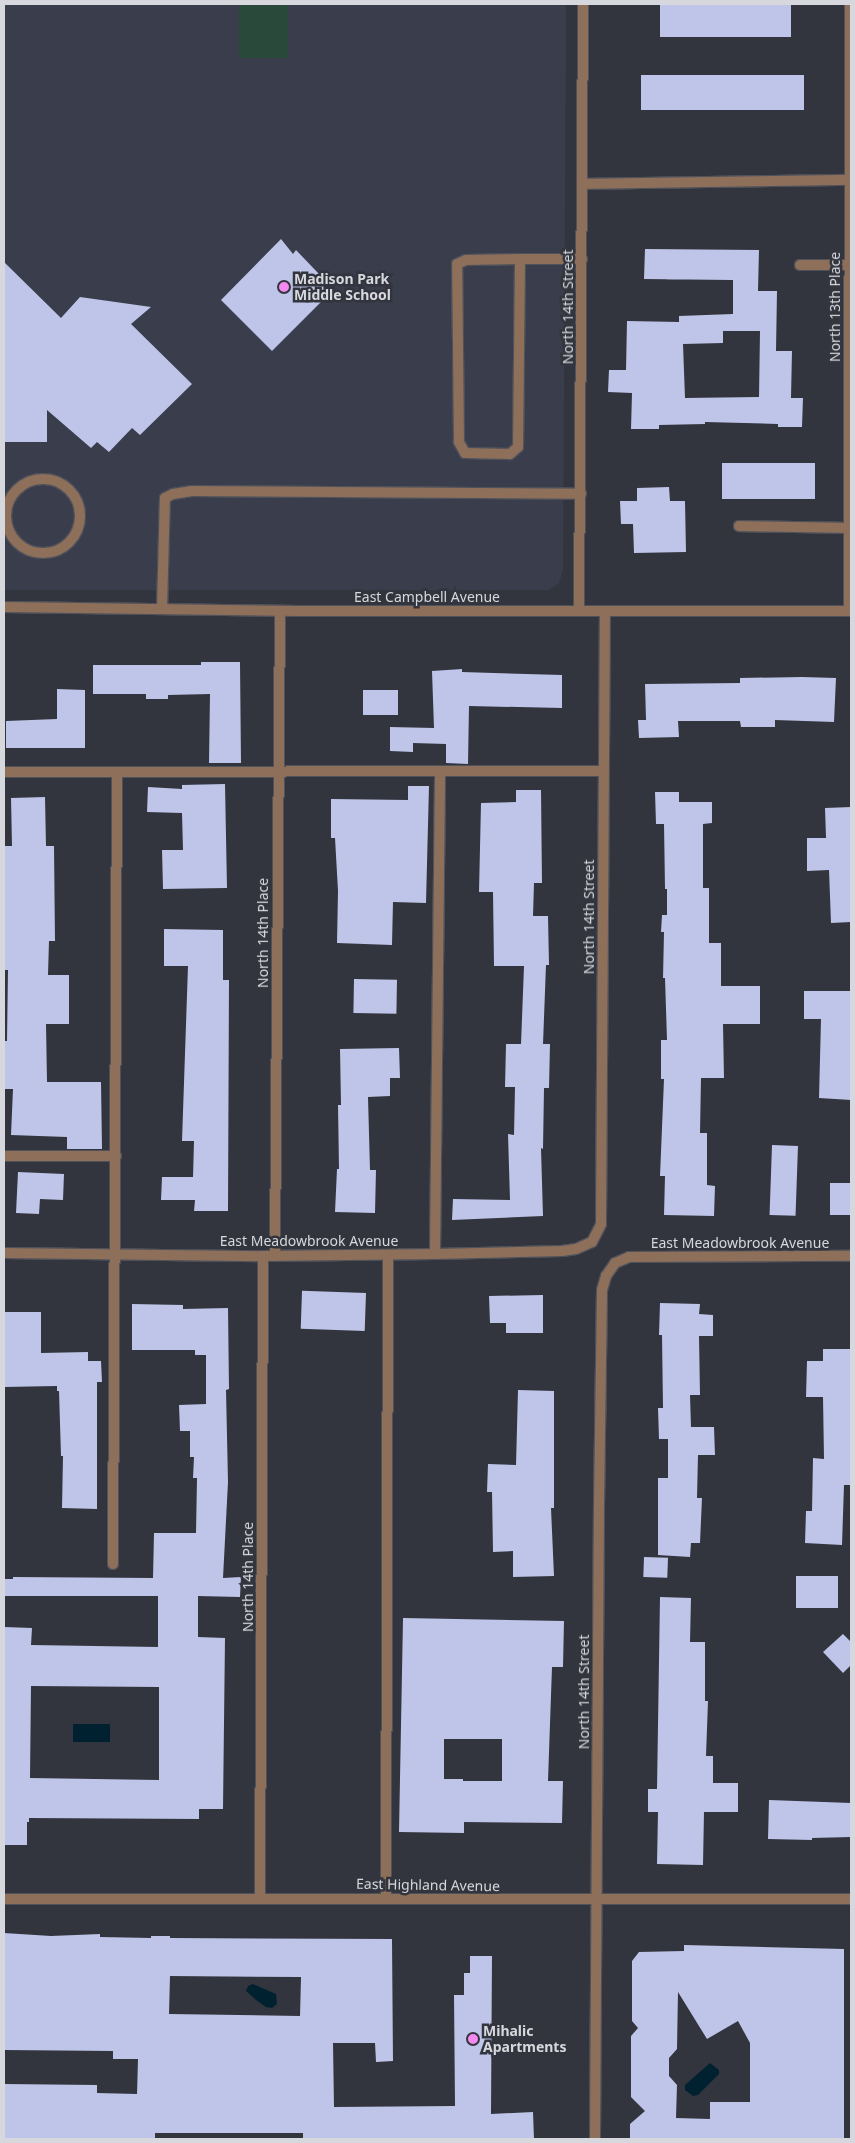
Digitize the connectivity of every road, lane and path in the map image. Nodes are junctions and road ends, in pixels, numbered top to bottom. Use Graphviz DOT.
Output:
graph roads {
  1 [pos="583,4"];
  2 [pos="850,6"];
  3 [pos="849,180"];
  4 [pos="582,184"];
  5 [pos="520,259"];
  6 [pos="582,259"];
  7 [pos="800,265"];
  8 [pos="849,265"];
  9 [pos="850,429"];
  10 [pos="581,494"];
  11 [pos="739,526"];
  12 [pos="849,528"];
  13 [pos="6,531"];
  14 [pos="4,607"];
  15 [pos="162,609"];
  16 [pos="280,611"];
  17 [pos="579,611"];
  18 [pos="604,611"];
  19 [pos="850,611"];
  20 [pos="604,771"];
  21 [pos="4,772"];
  22 [pos="440,772"];
  23 [pos="117,773"];
  24 [pos="278,773"];
  25 [pos="4,1156"];
  26 [pos="116,1156"];
  27 [pos="601,1224"];
  28 [pos="4,1254"];
  29 [pos="116,1254"];
  30 [pos="435,1254"];
  31 [pos="388,1255"];
  32 [pos="263,1256"];
  33 [pos="275,1256"];
  34 [pos="851,1256"];
  35 [pos="629,1257"];
  36 [pos="113,1564"];
  37 [pos="4,1898"];
  38 [pos="260,1898"];
  39 [pos="386,1898"];
  40 [pos="851,1899"];
  41 [pos="597,1900"];
  42 [pos="595,2139"];
  1 -- 4 [label="street, North 14th Street"];
  2 -- 3 [label="street, North 13th Place"];
  3 -- 4 [label="street"];
  3 -- 8 [label="street, North 13th Place"];
  4 -- 6 [label="street, North 14th Street"];
  5 -- 5 [label="street"];
  5 -- 6 [label="street"];
  6 -- 10 [label="street, North 14th Street"];
  7 -- 8 [label="street"];
  8 -- 9 [label="street, North 13th Place"];
  9 -- 12 [label="street, North 13th Place"];
  10 -- 15 [label="street"];
  10 -- 17 [label="street, North 14th Street"];
  11 -- 12 [label="street"];
  12 -- 19 [label="street, North 13th Place"];
  13 -- 13 [label="street"];
  14 -- 15 [label="street, East Campbell Avenue"];
  15 -- 16 [label="street, East Campbell Avenue"];
  16 -- 17 [label="street, East Campbell Avenue"];
  16 -- 24 [label="street, North 14th Place"];
  17 -- 18 [label="street, East Campbell Avenue"];
  18 -- 19 [label="street, East Campbell Avenue"];
  18 -- 20 [label="street, North 14th Street"];
  20 -- 22 [label="street"];
  20 -- 27 [label="street, North 14th Street"];
  21 -- 23 [label="street"];
  22 -- 24 [label="street"];
  22 -- 30 [label="street"];
  23 -- 24 [label="street"];
  23 -- 26 [label="street"];
  24 -- 33 [label="street, North 14th Place"];
  25 -- 26 [label="street"];
  26 -- 29 [label="street"];
  27 -- 30 [label="street, East Meadowbrook Avenue"];
  28 -- 29 [label="street, East Meadowbrook Avenue"];
  29 -- 32 [label="street, East Meadowbrook Avenue"];
  29 -- 36 [label="street"];
  30 -- 31 [label="street, East Meadowbrook Avenue"];
  31 -- 33 [label="street, East Meadowbrook Avenue"];
  31 -- 39 [label="street"];
  32 -- 33 [label="street, East Meadowbrook Avenue"];
  32 -- 38 [label="street, North 14th Place"];
  34 -- 35 [label="street, East Meadowbrook Avenue"];
  35 -- 41 [label="street, North 14th Street"];
  37 -- 38 [label="street, East Highland Avenue"];
  38 -- 39 [label="street, East Highland Avenue"];
  39 -- 41 [label="street, East Highland Avenue"];
  40 -- 41 [label="street, East Highland Avenue"];
  41 -- 42 [label="street, North 14th Street"];
}
